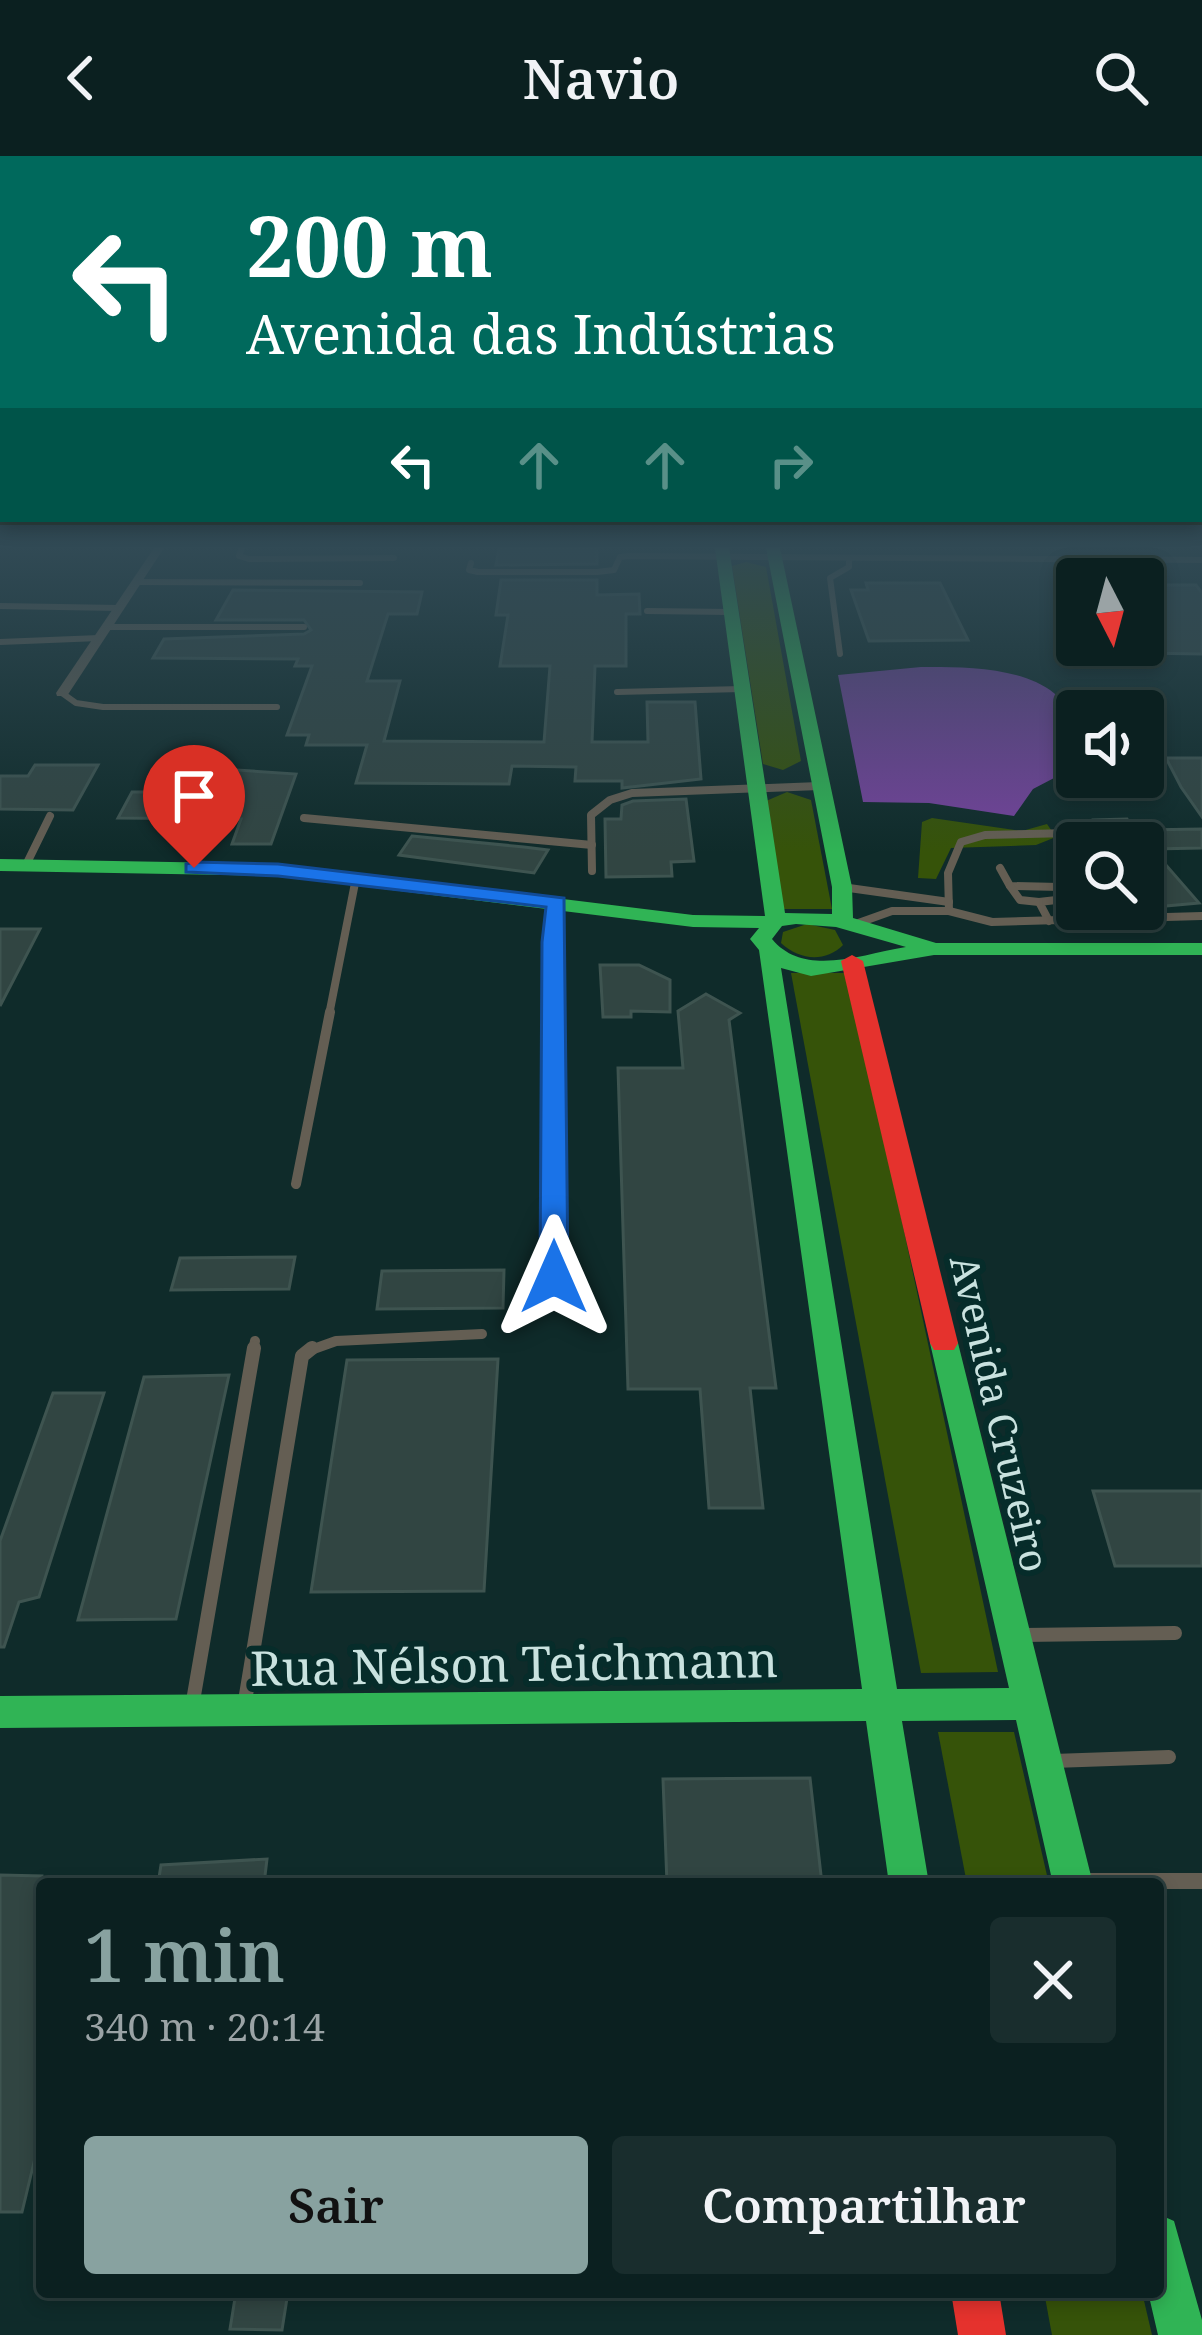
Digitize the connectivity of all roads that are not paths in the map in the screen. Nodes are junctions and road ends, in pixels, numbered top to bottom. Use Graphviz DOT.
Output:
graph roads {
  1 [pos="90,650"];
  2 [pos="736,650"];
  3 [pos="793,650"];
  4 [pos="839,650"];
  5 [pos="840,654"];
  6 [pos="742,689"];
  7 [pos="617,692"];
  8 [pos="62,693"];
  9 [pos="278,707"];
  10 [pos="819,786"];
  11 [pos="755,787"];
  12 [pos="50,816"];
  13 [pos="304,818"];
  14 [pos="1056,833"];
  15 [pos="592,845"];
  16 [pos="13,865"];
  17 [pos="1000,868"];
  18 [pos="592,871"];
  19 [pos="356,878"];
  20 [pos="842,886"];
  21 [pos="1010,886"];
  22 [pos="557,902"];
  23 [pos="1039,902"];
  24 [pos="949,907"];
  25 [pos="1202,916"];
  26 [pos="1049,921"];
  27 [pos="849,925"];
  28 [pos="770,935"];
  29 [pos="934,949"];
  30 [pos="1202,949"];
  31 [pos="853,960"];
  32 [pos="296,1184"];
  33 [pos="554,1277"];
  34 [pos="482,1334"];
  35 [pos="255,1341"];
  36 [pos="1175,1633"];
  37 [pos="1013,1636"];
  38 [pos="880,1704"];
  39 [pos="1030,1704"];
  40 [pos="243,1710"];
  41 [pos="191,1711"];
  42 [pos="0,1712"];
  43 [pos="1168,1757"];
  44 [pos="1043,1762"];
  45 [pos="908,1878"];
  46 [pos="1072,1878"];
  47 [pos="1164,1881"];
  48 [pos="1202,1881"];
  49 [pos="1164,2252"];
  50 [pos="976,2298"];
  51 [pos="982,2335"];
  52 [pos="1182,2335"];
  1 -- 8 [label="street"];
  2 -- 6 [label="main road"];
  3 -- 10 [label="main road"];
  4 -- 5 [label="lane"];
  6 -- 7 [label="lane"];
  6 -- 11 [label="main road"];
  8 -- 9 [label="lane"];
  10 -- 11 [label="lane"];
  10 -- 20 [label="main road"];
  11 -- 15 [label="lane"];
  11 -- 28 [label="main road"];
  12 -- 16 [label="lane"];
  13 -- 15 [label="lane"];
  14 -- 24 [label="lane"];
  15 -- 18 [label="lane"];
  16 -- 19 [label="main road"];
  17 -- 21 [label="lane"];
  19 -- 22 [label="main road"];
  19 -- 32 [label="lane"];
  20 -- 24 [label="lane"];
  20 -- 27 [label="main road"];
  21 -- 23 [label="lane"];
  21 -- 23 [label="lane"];
  22 -- 28 [label="main road"];
  22 -- 33 [label="lane"];
  23 -- 26 [label="lane"];
  24 -- 26 [label="lane"];
  24 -- 27 [label="lane"];
  25 -- 26 [label="lane"];
  27 -- 28 [label="main road"];
  27 -- 29 [label="main road"];
  27 -- 31 [label="main road, Avenida Cruzeiro"];
  28 -- 31 [label="main road"];
  28 -- 38 [label="main road"];
  29 -- 30 [label="main road"];
  29 -- 31 [label="main road"];
  31 -- 37 [label="main road, Avenida Cruzeiro"];
  34 -- 40 [label="lane"];
  35 -- 41 [label="lane"];
  36 -- 37 [label="lane"];
  37 -- 39 [label="main road, Avenida Cruzeiro"];
  38 -- 39 [label="main road, Rua Nélson Teichmann"];
  38 -- 40 [label="main road, Rua Nélson Teichmann"];
  38 -- 45 [label="main road"];
  39 -- 44 [label="main road, Avenida Cruzeiro"];
  40 -- 41 [label="main road, Rua Nélson Teichmann"];
  41 -- 42 [label="main road, Rua Nélson Teichmann"];
  43 -- 44 [label="lane"];
  44 -- 46 [label="main road, Avenida Cruzeiro"];
  47 -- 48 [label="lane"];
  49 -- 52 [label="main road"];
  50 -- 51 [label="main road"];
}
